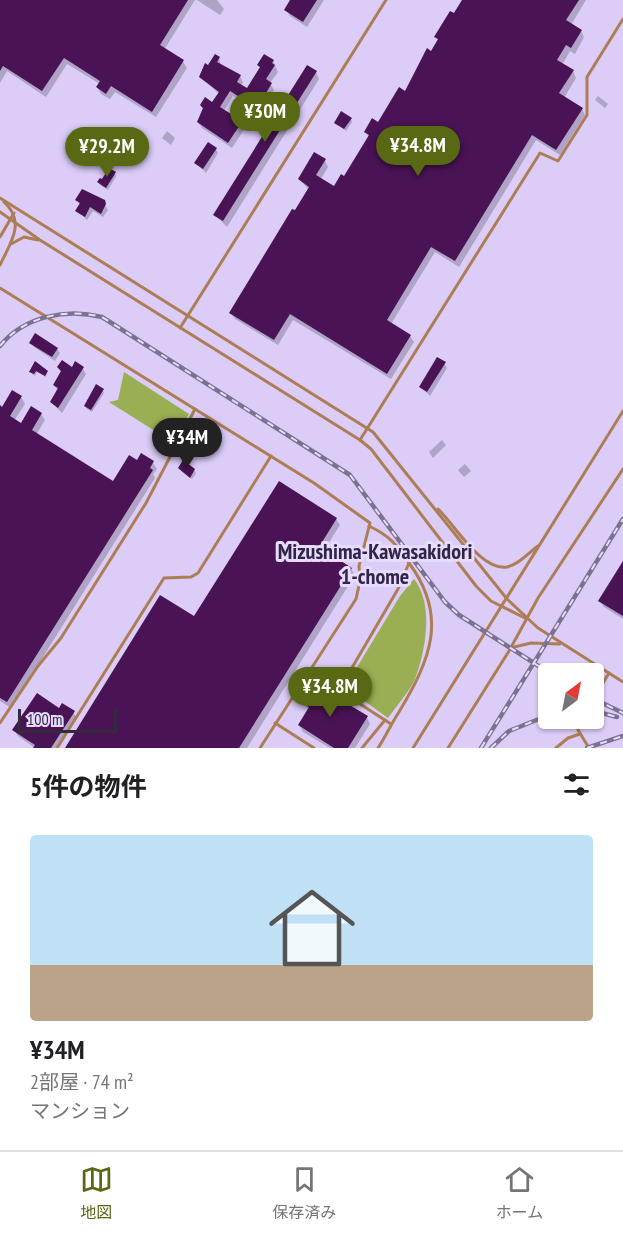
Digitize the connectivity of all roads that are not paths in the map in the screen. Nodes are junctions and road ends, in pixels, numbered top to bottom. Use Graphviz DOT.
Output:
graph roads {
  1 [pos="386,0"];
  2 [pos="623,19"];
  3 [pos="0,199"];
  4 [pos="17,209"];
  5 [pos="0,212"];
  6 [pos="14,213"];
  7 [pos="11,218"];
  8 [pos="16,222"];
  9 [pos="0,237"];
  10 [pos="40,240"];
  11 [pos="9,247"];
  12 [pos="0,265"];
  13 [pos="0,288"];
  14 [pos="188,316"];
  15 [pos="180,328"];
  16 [pos="195,409"];
  17 [pos="623,411"];
  18 [pos="367,428"];
  19 [pos="360,440"];
  20 [pos="271,456"];
  21 [pos="623,469"];
  22 [pos="430,502"];
  23 [pos="369,526"];
  24 [pos="541,544"];
  25 [pos="409,563"];
  26 [pos="507,599"];
  27 [pos="502,608"];
  28 [pos="526,619"];
  29 [pos="562,644"];
  30 [pos="510,648"];
  31 [pos="309,671"];
  32 [pos="609,673"];
  33 [pos="604,681"];
  34 [pos="623,682"];
  35 [pos="339,690"];
  36 [pos="385,720"];
  37 [pos="0,723"];
  38 [pos="275,723"];
  39 [pos="391,724"];
  40 [pos="578,729"];
  41 [pos="580,734"];
  42 [pos="57,748"];
  43 [pos="260,748"];
  44 [pos="314,748"];
  45 [pos="362,748"];
  46 [pos="378,748"];
  47 [pos="413,748"];
  48 [pos="448,748"];
  49 [pos="556,748"];
  50 [pos="589,748"];
  1 -- 14 [label="lane"];
  2 -- 18 [label="lane"];
  3 -- 4 [label="lane"];
  3 -- 6 [label="lane"];
  4 -- 6 [label="lane"];
  4 -- 14 [label="lane"];
  5 -- 7 [label="lane"];
  6 -- 7 [label="lane"];
  6 -- 8 [label="lane"];
  7 -- 8 [label="lane"];
  7 -- 9 [label="lane"];
  8 -- 10 [label="lane"];
  8 -- 11 [label="lane"];
  10 -- 11 [label="lane"];
  10 -- 15 [label="lane"];
  11 -- 12 [label="lane"];
  13 -- 16 [label="lane"];
  14 -- 15 [label="lane"];
  14 -- 18 [label="lane"];
  15 -- 19 [label="lane"];
  16 -- 20 [label="lane"];
  16 -- 37 [label="lane"];
  17 -- 24 [label="lane"];
  18 -- 19 [label="lane"];
  18 -- 22 [label="lane"];
  19 -- 27 [label="lane"];
  20 -- 23 [label="lane"];
  20 -- 42 [label="lane"];
  21 -- 28 [label="lane"];
  22 -- 24 [label="lane"];
  22 -- 26 [label="lane"];
  23 -- 25 [label="lane"];
  23 -- 31 [label="lane"];
  24 -- 26 [label="lane"];
  25 -- 35 [label="lane"];
  25 -- 39 [label="lane"];
  26 -- 27 [label="lane"];
  26 -- 28 [label="lane"];
  27 -- 28 [label="lane"];
  27 -- 47 [label="lane"];
  28 -- 29 [label="lane"];
  28 -- 30 [label="lane"];
  29 -- 30 [label="lane"];
  29 -- 32 [label="lane"];
  30 -- 48 [label="lane"];
  31 -- 35 [label="lane"];
  31 -- 38 [label="lane"];
  32 -- 33 [label="lane"];
  32 -- 34 [label="lane"];
  35 -- 36 [label="lane"];
  36 -- 39 [label="lane"];
  36 -- 45 [label="lane"];
  38 -- 43 [label="lane"];
  38 -- 44 [label="lane"];
  39 -- 46 [label="lane"];
  40 -- 41 [label="lane"];
  41 -- 49 [label="lane"];
  41 -- 50 [label="lane"];
}
